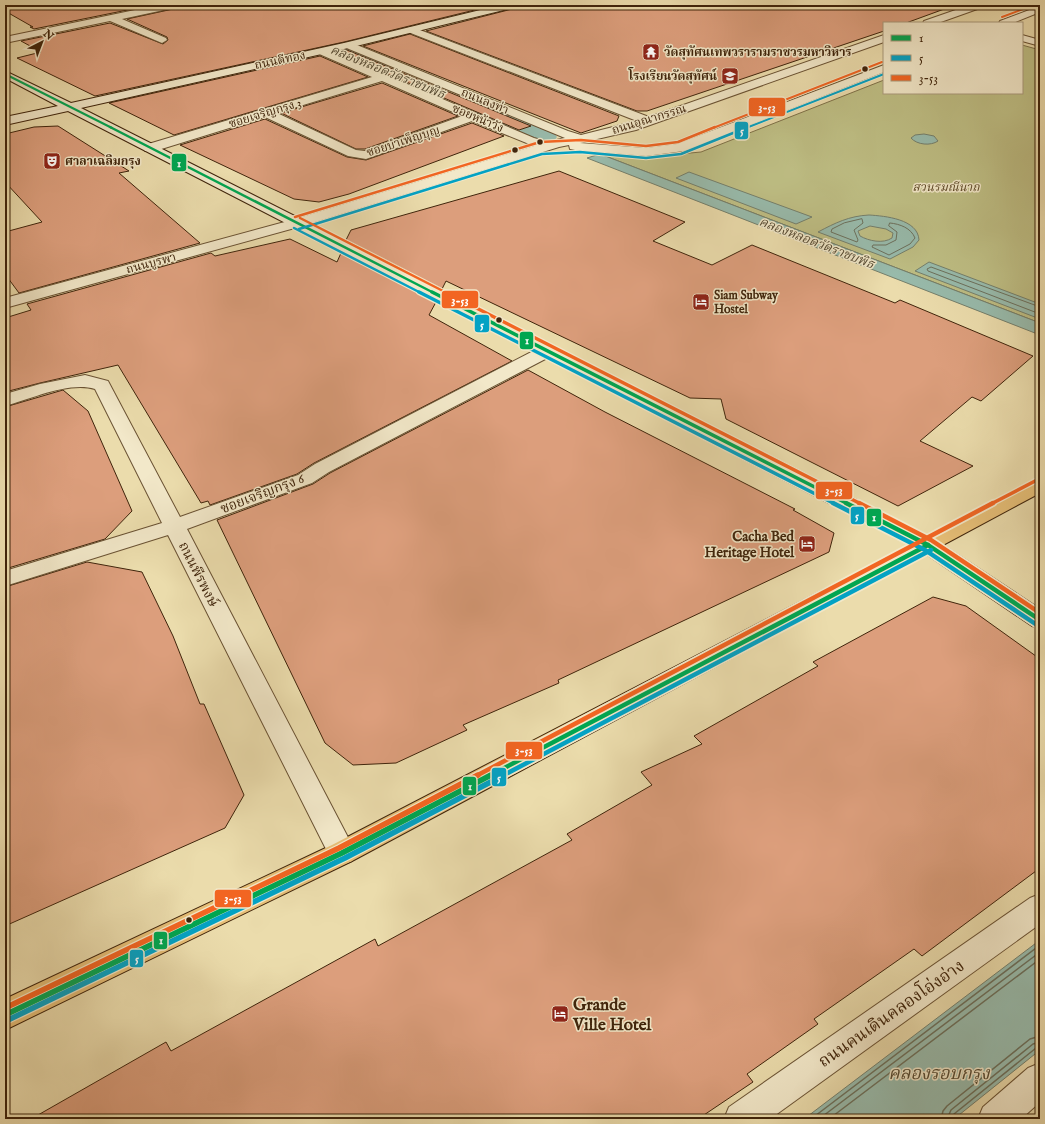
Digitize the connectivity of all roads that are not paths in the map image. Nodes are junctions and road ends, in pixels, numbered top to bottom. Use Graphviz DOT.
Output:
graph roads {
  1 [pos="173,5"];
  2 [pos="513,5"];
  3 [pos="980,5"];
  4 [pos="1038,12"];
  5 [pos="112,18"];
  6 [pos="931,22"];
  7 [pos="1007,22"];
  8 [pos="412,30"];
  9 [pos="883,38"];
  10 [pos="1023,38"];
  11 [pos="5,40"];
  12 [pos="162,40"];
  13 [pos="1040,43"];
  14 [pos="346,46"];
  15 [pos="324,51"];
  16 [pos="883,68"];
  17 [pos="5,74"];
  18 [pos="381,78"];
  19 [pos="69,107"];
  20 [pos="266,113"];
  21 [pos="474,116"];
  22 [pos="5,121"];
  23 [pos="648,121"];
  24 [pos="632,126"];
  25 [pos="578,138"];
  26 [pos="544,147"];
  27 [pos="150,148"];
  28 [pos="679,148"];
  29 [pos="296,223"];
  30 [pos="5,303"];
  31 [pos="547,351"];
  32 [pos="5,400"];
  33 [pos="1040,485"];
  34 [pos="175,526"];
  35 [pos="928,544"];
  36 [pos="5,579"];
  37 [pos="1040,620"];
  38 [pos="342,854"];
  39 [pos="1040,907"];
  40 [pos="5,1015"];
  41 [pos="1040,1080"];
  42 [pos="741,1119"];
  43 [pos="995,1119"];
  1 -- 5 [label="street"];
  2 -- 8 [label="street, ถนนตีทอง"];
  3 -- 6 [label="street"];
  4 -- 7 [label="street"];
  5 -- 11 [label="street"];
  5 -- 12 [label="street"];
  8 -- 14 [label="street, ถนนตีทอง"];
  8 -- 23 [label="street"];
  9 -- 23 [label="street, ถนนอุณากรรณ"];
  10 -- 13 [label="street"];
  14 -- 15 [label="street, ถนนตีทอง"];
  14 -- 25 [label="street, ถนนลงท่า"];
  15 -- 18 [label="street, ซอยหน้าวัง"];
  15 -- 19 [label="street, ถนนตีทอง"];
  16 -- 28 [label="street"];
  17 -- 19 [label="street"];
  18 -- 20 [label="street, ซอยเจริญกรุง 3"];
  18 -- 21 [label="street, ซอยหน้าวัง"];
  19 -- 22 [label="street, ถนนตีทอง"];
  19 -- 27 [label="street"];
  20 -- 21 [label="street, ซอยบำเพ็ญบุญ"];
  20 -- 27 [label="street, ซอยเจริญกรุง 3"];
  21 -- 26 [label="street, ซอยหน้าวัง"];
  23 -- 24 [label="street, ถนนอุณากรรณ"];
  24 -- 25 [label="street, ถนนอุณากรรณ"];
  24 -- 28 [label="street"];
  25 -- 26 [label="street, ถนนอุณากรรณ"];
  26 -- 28 [label="street"];
  26 -- 29 [label="street, ถนนอุณากรรณ"];
  27 -- 29 [label="street"];
  29 -- 30 [label="street, ถนนบูรพา"];
  29 -- 31 [label="street"];
  31 -- 34 [label="street, ซอยเจริญกรุง 6"];
  31 -- 35 [label="street"];
  32 -- 34 [label="street, ถนนพีรพงษ์"];
  33 -- 35 [label="main road"];
  34 -- 36 [label="street, ซอยเจริญกรุง 6"];
  34 -- 38 [label="street, ถนนพีรพงษ์"];
  35 -- 37 [label="main road"];
  35 -- 38 [label="main road"];
  38 -- 40 [label="main road"];
  39 -- 42 [label="street, ถนนคนเดินคลองโอ่งอ่าง"];
  41 -- 43 [label="street"];
}
